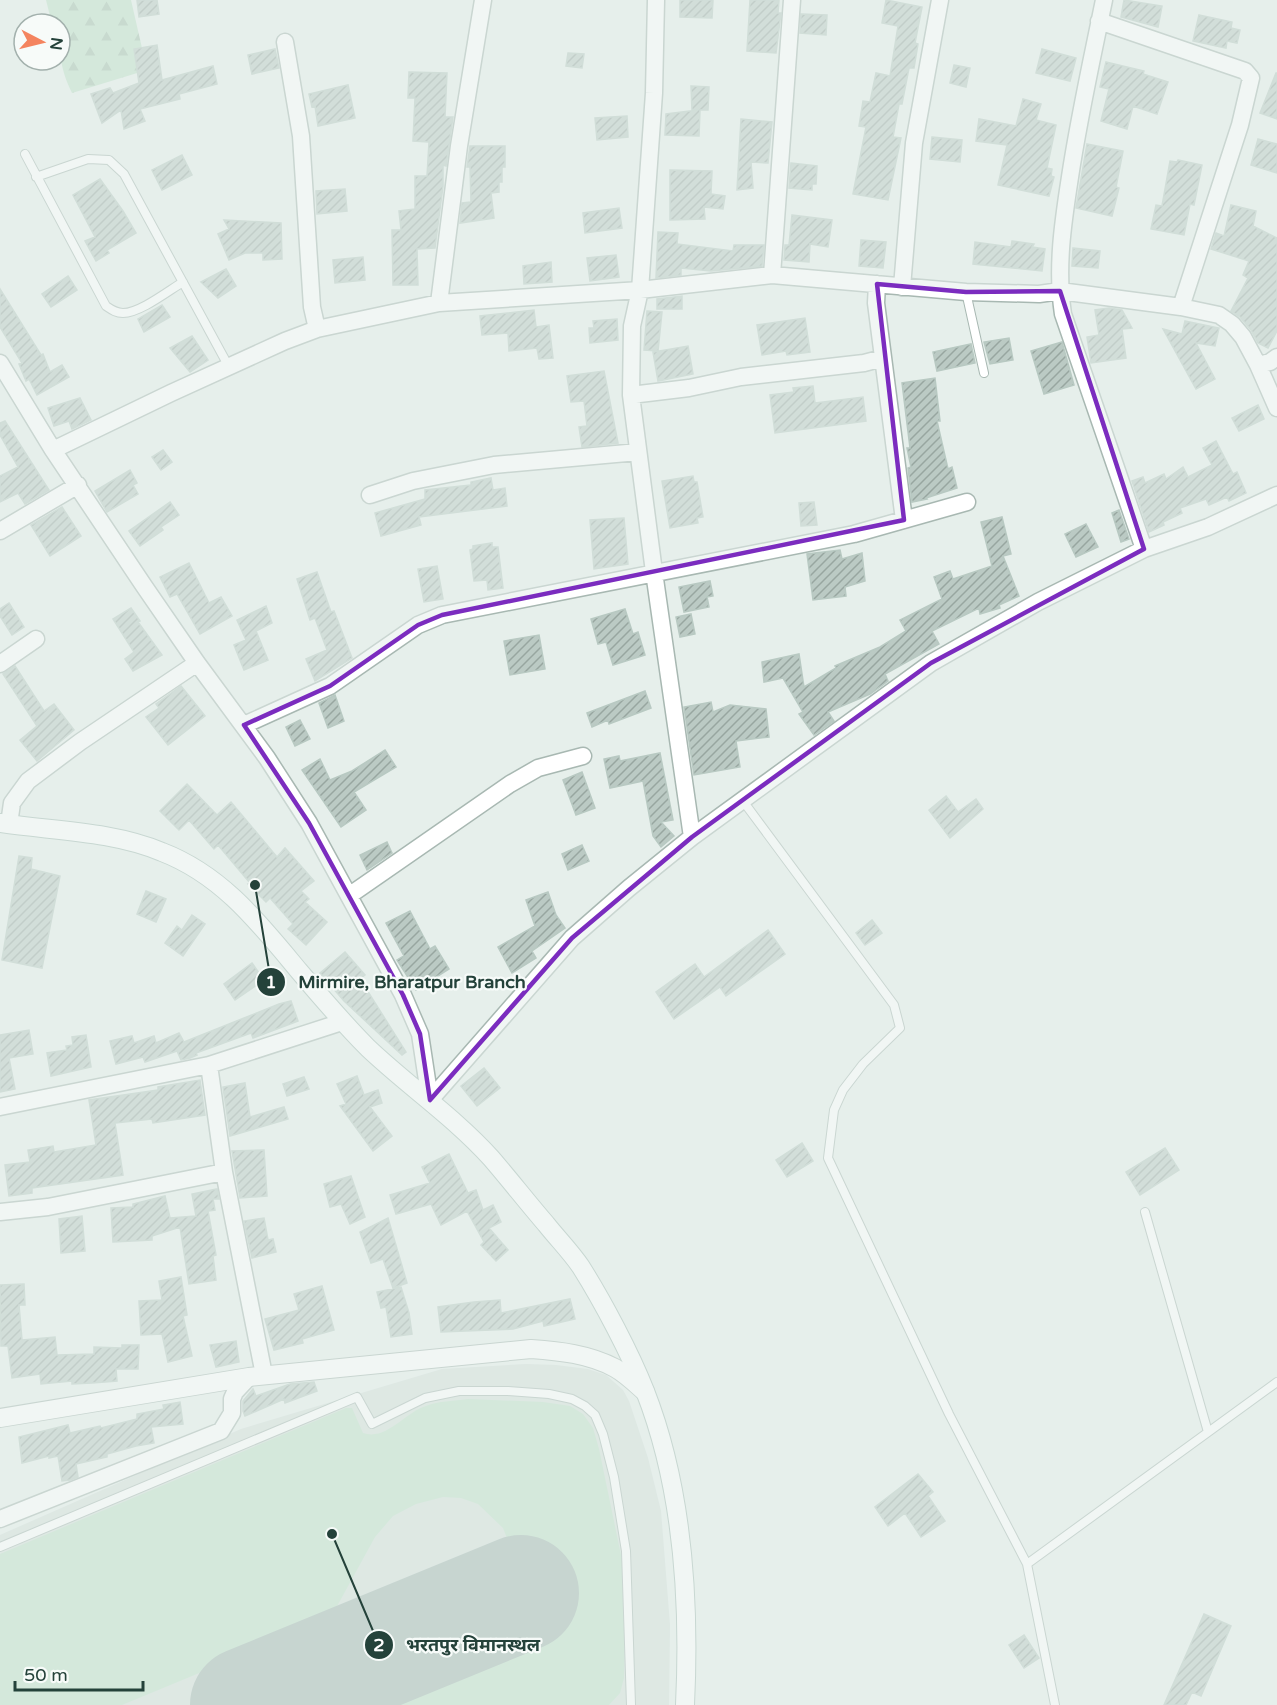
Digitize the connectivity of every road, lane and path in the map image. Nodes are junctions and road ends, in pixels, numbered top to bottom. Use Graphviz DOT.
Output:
graph roads {
  1 [pos="483,0"];
  2 [pos="656,0"];
  3 [pos="792,0"];
  4 [pos="940,0"];
  5 [pos="1104,0"];
  6 [pos="1099,21"];
  7 [pos="285,42"];
  8 [pos="25,154"];
  9 [pos="36,177"];
  10 [pos="772,275"];
  11 [pos="183,282"];
  12 [pos="877,284"];
  13 [pos="902,286"];
  14 [pos="640,290"];
  15 [pos="1060,291"];
  16 [pos="966,292"];
  17 [pos="439,303"];
  18 [pos="1181,307"];
  19 [pos="317,329"];
  20 [pos="1277,357"];
  21 [pos="883,358"];
  22 [pos="0,363"];
  23 [pos="1258,365"];
  24 [pos="229,367"];
  25 [pos="984,373"];
  26 [pos="632,395"];
  27 [pos="1277,408"];
  28 [pos="53,450"];
  29 [pos="638,452"];
  30 [pos="78,485"];
  31 [pos="370,495"];
  32 [pos="1277,495"];
  33 [pos="967,502"];
  34 [pos="904,520"];
  35 [pos="0,531"];
  36 [pos="1144,549"];
  37 [pos="654,572"];
  38 [pos="36,639"];
  39 [pos="197,663"];
  40 [pos="0,664"];
  41 [pos="244,725"];
  42 [pos="583,756"];
  43 [pos="743,801"];
  44 [pos="4,824"];
  45 [pos="692,837"];
  46 [pos="350,895"];
  47 [pos="342,1023"];
  48 [pos="208,1065"];
  49 [pos="429,1100"];
  50 [pos="0,1107"];
  51 [pos="224,1172"];
  52 [pos="0,1212"];
  53 [pos="1145,1212"];
  54 [pos="256,1376"];
  55 [pos="1277,1382"];
  56 [pos="645,1392"];
  57 [pos="0,1418"];
  58 [pos="1208,1432"];
  59 [pos="0,1519"];
  60 [pos="0,1547"];
  61 [pos="1027,1564"];
  62 [pos="631,1705"];
  63 [pos="685,1705"];
  64 [pos="1055,1705"];
  1 -- 17 [label="street"];
  2 -- 14 [label="street"];
  3 -- 10 [label="street"];
  4 -- 13 [label="street"];
  5 -- 6 [label="street"];
  6 -- 15 [label="street"];
  6 -- 18 [label="street"];
  7 -- 19 [label="street"];
  8 -- 9 [label="lane"];
  9 -- 11 [label="lane"];
  9 -- 11 [label="lane"];
  10 -- 12 [label="street"];
  10 -- 14 [label="street"];
  11 -- 24 [label="lane"];
  12 -- 13 [label="street"];
  12 -- 21 [label="street"];
  13 -- 16 [label="street"];
  14 -- 17 [label="street"];
  14 -- 26 [label="street"];
  15 -- 16 [label="street"];
  15 -- 18 [label="street"];
  15 -- 36 [label="street"];
  16 -- 25 [label="lane"];
  17 -- 19 [label="street"];
  18 -- 23 [label="street"];
  19 -- 24 [label="street"];
  20 -- 23 [label="street"];
  21 -- 26 [label="street"];
  21 -- 34 [label="street"];
  22 -- 28 [label="street"];
  23 -- 27 [label="street"];
  24 -- 28 [label="street"];
  26 -- 29 [label="street"];
  28 -- 30 [label="street"];
  29 -- 31 [label="street"];
  29 -- 37 [label="street"];
  30 -- 35 [label="street"];
  30 -- 39 [label="street"];
  32 -- 36 [label="street"];
  33 -- 34 [label="street"];
  34 -- 37 [label="street"];
  36 -- 43 [label="street"];
  37 -- 41 [label="street"];
  37 -- 45 [label="street"];
  38 -- 40 [label="street"];
  39 -- 41 [label="street"];
  39 -- 44 [label="street"];
  41 -- 46 [label="street"];
  42 -- 46 [label="street"];
  43 -- 45 [label="street"];
  43 -- 61 [label="lane"];
  44 -- 47 [label="main road"];
  45 -- 49 [label="street"];
  46 -- 49 [label="street"];
  47 -- 48 [label="street"];
  47 -- 49 [label="main road"];
  48 -- 50 [label="street"];
  48 -- 51 [label="street"];
  49 -- 56 [label="main road"];
  51 -- 52 [label="street"];
  51 -- 54 [label="street"];
  53 -- 58 [label="lane"];
  54 -- 56 [label="main road"];
  54 -- 57 [label="main road"];
  54 -- 59 [label="street"];
  55 -- 58 [label="lane"];
  56 -- 63 [label="main road"];
  58 -- 61 [label="lane"];
  60 -- 62 [label="lane"];
  61 -- 64 [label="lane"];
}
